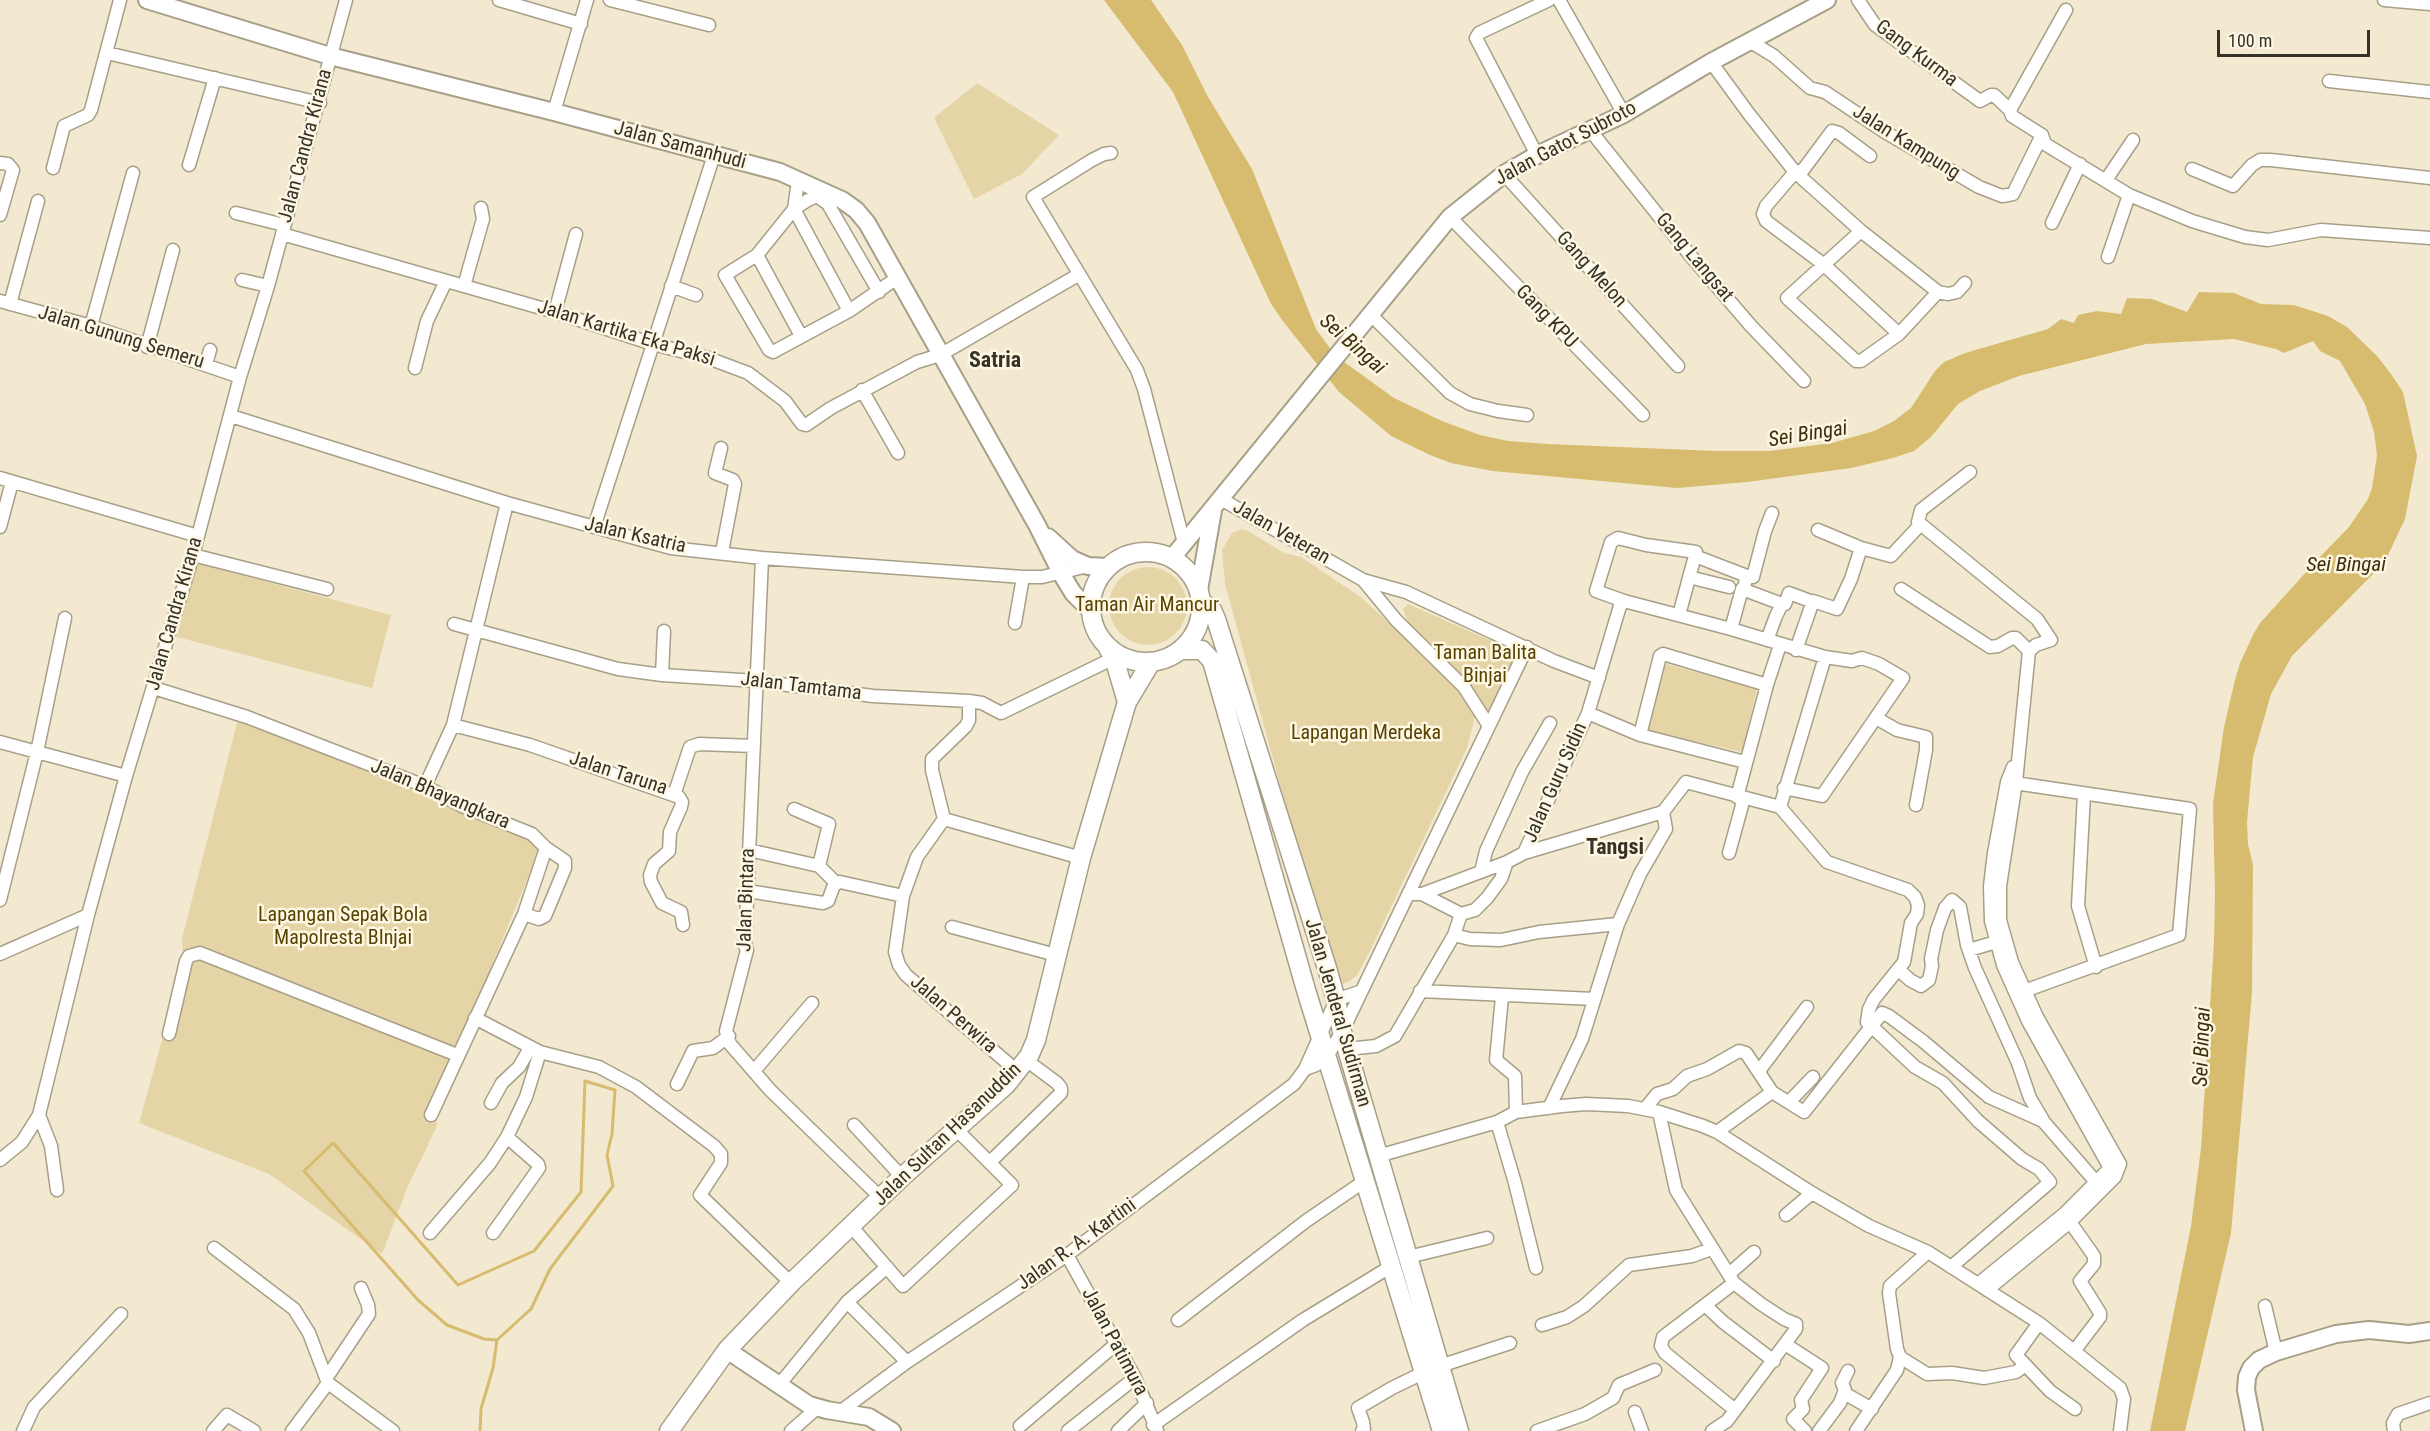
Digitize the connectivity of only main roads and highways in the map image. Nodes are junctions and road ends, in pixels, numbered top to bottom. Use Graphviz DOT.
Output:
graph roads {
  1 [pos="1200,596"];
  2 [pos="1103,641"];
  3 [pos="1181,650"];
  4 [pos="1151,662"];
  5 [pos="1127,702"];
  6 [pos="1304,896"];
  7 [pos="1281,902"];
  8 [pos="1426,1345"];
  9 [pos="1433,1369"];
  10 [pos="669,1431"];
  11 [pos="1442,1431"];
  12 [pos="1459,1431"];
  1 -- 2 [label="main road"];
  1 -- 3 [label="main road"];
  1 -- 6 [label="main road, Jalan Jenderal Sudirman"];
  2 -- 4 [label="main road"];
  2 -- 5 [label="main road"];
  3 -- 4 [label="main road"];
  3 -- 7 [label="main road, Jalan Jenderal Sudirman"];
  4 -- 5 [label="main road, Jalan Sultan Hasanuddin"];
  5 -- 10 [label="main road, Jalan Sultan Hasanuddin"];
  6 -- 7 [label="main road"];
  6 -- 8 [label="main road, Jalan Jenderal Sudirman"];
  7 -- 8 [label="main road, Jalan Jenderal Sudirman"];
  8 -- 9 [label="main road, Jalan Jenderal Sudirman"];
  9 -- 11 [label="main road, Jalan Jenderal Sudirman"];
  9 -- 12 [label="main road, Jalan Jenderal Sudirman"];
}
